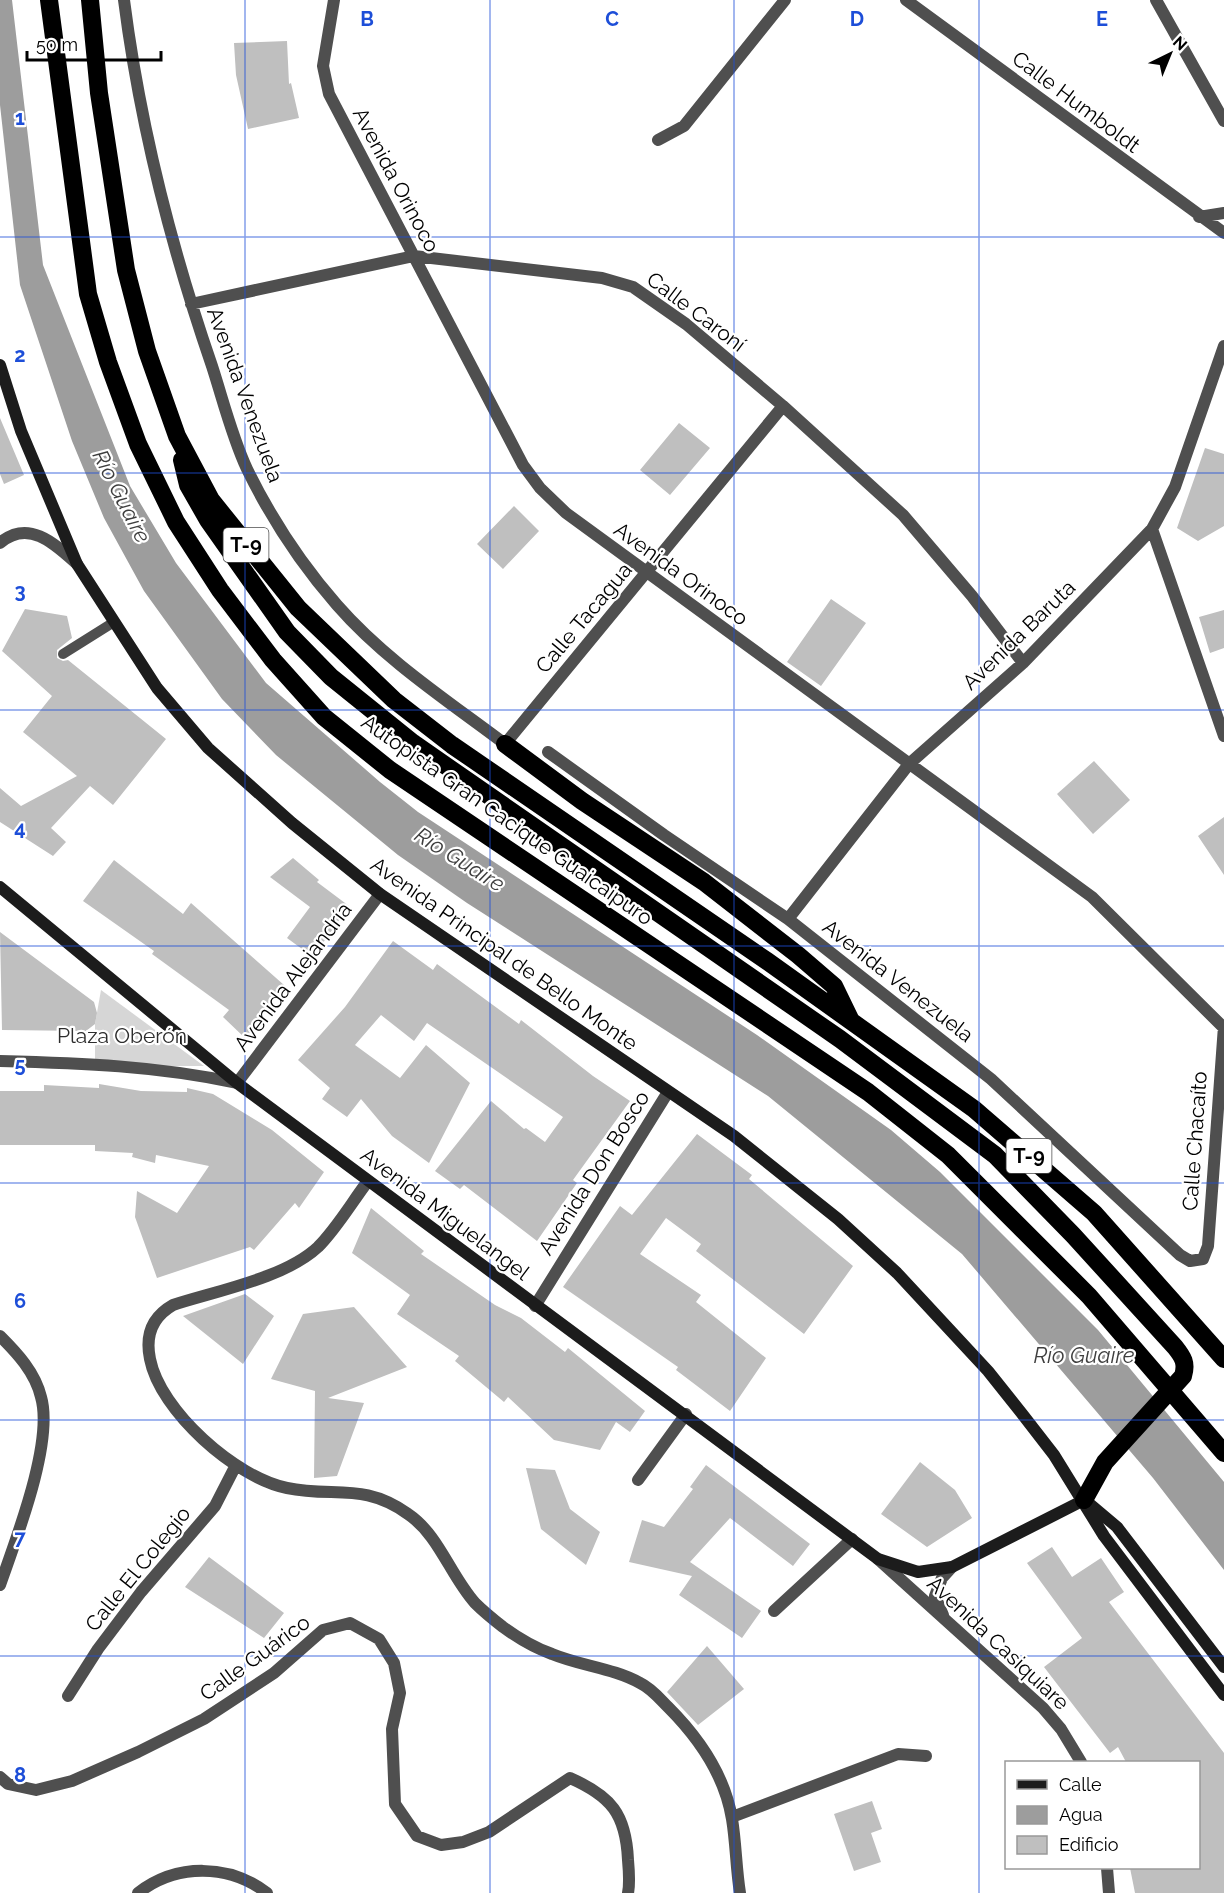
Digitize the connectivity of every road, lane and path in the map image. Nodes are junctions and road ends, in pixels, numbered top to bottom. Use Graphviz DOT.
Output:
graph roads {
  1 [pos="49,0"];
  2 [pos="90,0"];
  3 [pos="124,0"];
  4 [pos="334,0"];
  5 [pos="785,0"];
  6 [pos="906,0"];
  7 [pos="1156,0"];
  8 [pos="1224,121"];
  9 [pos="658,140"];
  10 [pos="1224,213"];
  11 [pos="1199,217"];
  12 [pos="1224,233"];
  13 [pos="414,256"];
  14 [pos="191,304"];
  15 [pos="1224,346"];
  16 [pos="0,365"];
  17 [pos="783,406"];
  18 [pos="177,436"];
  19 [pos="1152,530"];
  20 [pos="0,543"];
  21 [pos="77,564"];
  22 [pos="646,573"];
  23 [pos="114,622"];
  24 [pos="63,654"];
  25 [pos="1023,663"];
  26 [pos="1224,736"];
  27 [pos="506,744"];
  28 [pos="548,752"];
  29 [pos="909,764"];
  30 [pos="0,887"];
  31 [pos="380,894"];
  32 [pos="788,919"];
  33 [pos="851,1020"];
  34 [pos="1224,1026"];
  35 [pos="0,1061"];
  36 [pos="237,1083"];
  37 [pos="669,1092"];
  38 [pos="368,1180"];
  39 [pos="1203,1259"];
  40 [pos="535,1306"];
  41 [pos="0,1336"];
  42 [pos="1224,1359"];
  43 [pos="686,1414"];
  44 [pos="1224,1453"];
  45 [pos="236,1466"];
  46 [pos="638,1480"];
  47 [pos="1084,1500"];
  48 [pos="852,1539"];
  49 [pos="878,1559"];
  50 [pos="951,1567"];
  51 [pos="0,1586"];
  52 [pos="774,1611"];
  53 [pos="946,1621"];
  54 [pos="1224,1667"];
  55 [pos="1224,1695"];
  56 [pos="68,1696"];
  57 [pos="926,1756"];
  58 [pos="1080,1761"];
  59 [pos="0,1777"];
  60 [pos="732,1817"];
  61 [pos="1107,1869"];
  62 [pos="138,1893"];
  63 [pos="267,1893"];
  64 [pos="628,1893"];
  65 [pos="740,1893"];
  66 [pos="1109,1893"];
  1 -- 44 [label="highway, Autopista Gran Cacique Guaicaipuro / T-9"];
  2 -- 18 [label="highway, Autopista Gran Cacique Guaicaipuro / T-9"];
  3 -- 14 [label="street, Avenida Venezuela"];
  4 -- 13 [label="street, Avenida Orinoco"];
  5 -- 9 [label="street"];
  6 -- 11 [label="street, Calle Humboldt"];
  7 -- 8 [label="street"];
  10 -- 11 [label="street"];
  11 -- 12 [label="street, Calle Humboldt"];
  13 -- 14 [label="street, Calle Caroní"];
  13 -- 17 [label="street, Calle Caroní"];
  13 -- 22 [label="street, Avenida Orinoco"];
  14 -- 27 [label="street, Avenida Venezuela"];
  15 -- 19 [label="street, Avenida Baruta"];
  16 -- 21 [label="street, Avenida Principal de Bello Monte"];
  17 -- 22 [label="street, Calle Tacagua"];
  17 -- 25 [label="street, Calle Caroní"];
  18 -- 33 [label="highway, Autopista Gran Cacique Guaicaipuro / T-9"];
  18 -- 47 [label="highway"];
  19 -- 25 [label="street, Avenida Baruta"];
  19 -- 26 [label="street"];
  20 -- 21 [label="street"];
  21 -- 23 [label="street, Avenida Principal de Bello Monte"];
  22 -- 27 [label="street, Calle Tacagua"];
  22 -- 29 [label="street, Avenida Orinoco"];
  23 -- 24 [label="lane"];
  23 -- 31 [label="street, Avenida Principal de Bello Monte"];
  25 -- 29 [label="street, Avenida Baruta"];
  27 -- 33 [label="highway"];
  28 -- 32 [label="street, Avenida Venezuela"];
  29 -- 32 [label="street, Avenida Baruta"];
  29 -- 34 [label="street, Avenida Orinoco"];
  30 -- 36 [label="street, Avenida Miguelangel"];
  31 -- 36 [label="street, Avenida Alejandría"];
  31 -- 37 [label="street, Avenida Principal de Bello Monte"];
  32 -- 39 [label="street, Avenida Venezuela"];
  33 -- 42 [label="highway, Autopista Gran Cacique Guaicaipuro / T-9"];
  34 -- 39 [label="street, Calle Chacaíto"];
  35 -- 36 [label="street"];
  36 -- 38 [label="street, Avenida Miguelangel"];
  37 -- 40 [label="street, Avenida Don Bosco"];
  37 -- 47 [label="street, Avenida Principal de Bello Monte"];
  38 -- 40 [label="street, Avenida Miguelangel"];
  38 -- 45 [label="street"];
  40 -- 43 [label="street, Avenida Miguelangel"];
  41 -- 51 [label="street"];
  43 -- 46 [label="street"];
  43 -- 48 [label="street, Avenida Miguelangel"];
  45 -- 56 [label="street, Calle El Colegio"];
  45 -- 60 [label="street"];
  47 -- 50 [label="street, Avenida Miguelangel"];
  47 -- 54 [label="street, Avenida Principal de Bello Monte"];
  47 -- 55 [label="street, Avenida Principal de Bello Monte"];
  48 -- 49 [label="street, Avenida Miguelangel"];
  48 -- 52 [label="street"];
  49 -- 50 [label="street, Avenida Miguelangel"];
  49 -- 53 [label="street, Avenida Casiquiare"];
  50 -- 53 [label="street"];
  53 -- 58 [label="street, Avenida Casiquiare"];
  57 -- 60 [label="street"];
  59 -- 64 [label="street, Calle Guárico"];
  60 -- 65 [label="street"];
  61 -- 66 [label="street"];
  62 -- 63 [label="street"];
}
